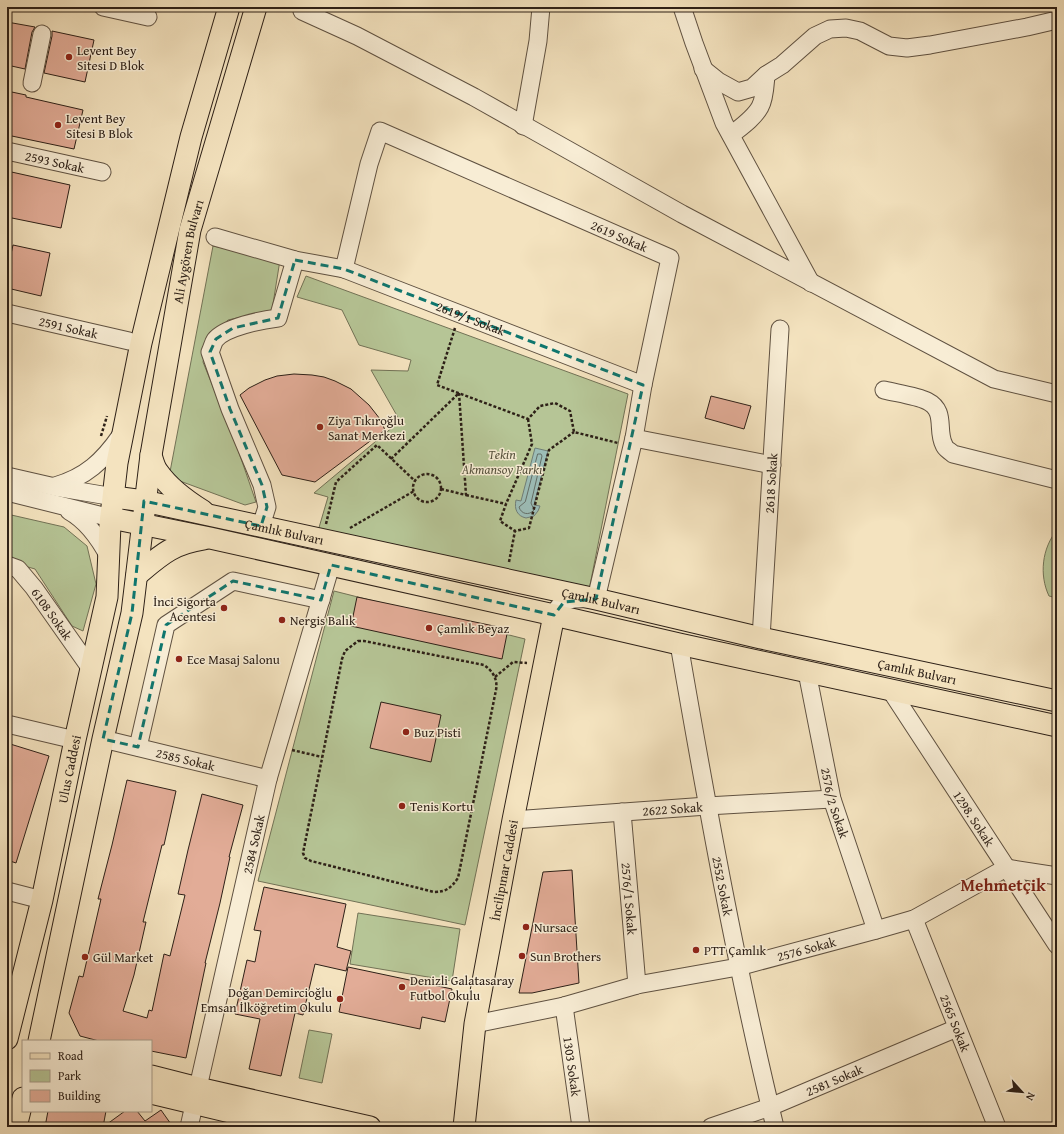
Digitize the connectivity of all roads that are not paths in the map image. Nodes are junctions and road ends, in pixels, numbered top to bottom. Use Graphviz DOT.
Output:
graph roads {
  1 [pos="103,7"];
  2 [pos="229,7"];
  3 [pos="256,7"];
  4 [pos="304,7"];
  5 [pos="541,7"];
  6 [pos="682,7"];
  7 [pos="148,17"];
  8 [pos="1057,20"];
  9 [pos="42,34"];
  10 [pos="703,69"];
  11 [pos="766,75"];
  12 [pos="32,83"];
  13 [pos="523,126"];
  14 [pos="731,135"];
  15 [pos="7,151"];
  16 [pos="102,172"];
  17 [pos="215,237"];
  18 [pos="295,260"];
  19 [pos="344,270"];
  20 [pos="811,283"];
  21 [pos="7,313"];
  22 [pos="780,329"];
  23 [pos="129,341"];
  24 [pos="643,385"];
  25 [pos="884,390"];
  26 [pos="1057,394"];
  27 [pos="122,435"];
  28 [pos="633,442"];
  29 [pos="151,455"];
  30 [pos="772,465"];
  31 [pos="7,476"];
  32 [pos="1057,480"];
  33 [pos="55,486"];
  34 [pos="7,492"];
  35 [pos="114,497"];
  36 [pos="144,501"];
  37 [pos="60,506"];
  38 [pos="212,516"];
  39 [pos="111,518"];
  40 [pos="142,524"];
  41 [pos="261,526"];
  42 [pos="210,538"];
  43 [pos="109,557"];
  44 [pos="7,565"];
  45 [pos="331,565"];
  46 [pos="137,575"];
  47 [pos="596,599"];
  48 [pos="320,600"];
  49 [pos="563,617"];
  50 [pos="761,638"];
  51 [pos="679,644"];
  52 [pos="91,669"];
  53 [pos="807,672"];
  54 [pos="891,691"];
  55 [pos="1057,701"];
  56 [pos="7,724"];
  57 [pos="1057,726"];
  58 [pos="103,739"];
  59 [pos="75,740"];
  60 [pos="138,747"];
  61 [pos="268,779"];
  62 [pos="832,799"];
  63 [pos="706,806"];
  64 [pos="622,812"];
  65 [pos="513,820"];
  66 [pos="1006,868"];
  67 [pos="1057,876"];
  68 [pos="7,891"];
  69 [pos="42,900"];
  70 [pos="914,919"];
  71 [pos="876,930"];
  72 [pos="1057,945"];
  73 [pos="738,967"];
  74 [pos="637,985"];
  75 [pos="564,1006"];
  76 [pos="475,1024"];
  77 [pos="957,1028"];
  78 [pos="7,1039"];
  79 [pos="39,1040"];
  80 [pos="152,1076"];
  81 [pos="152,1093"];
  82 [pos="196,1096"];
  83 [pos="22,1102"];
  84 [pos="770,1108"];
  85 [pos="16,1127"];
  86 [pos="189,1127"];
  87 [pos="293,1127"];
  88 [pos="370,1127"];
  89 [pos="464,1127"];
  90 [pos="581,1127"];
  91 [pos="711,1127"];
  92 [pos="775,1127"];
  93 [pos="997,1127"];
  1 -- 7 [label="street"];
  2 -- 27 [label="main road, Ali Aygören Bulvarı"];
  3 -- 29 [label="main road, Ali Aygören Bulvarı"];
  4 -- 13 [label="street"];
  5 -- 13 [label="street"];
  6 -- 10 [label="street"];
  8 -- 11 [label="street"];
  9 -- 12 [label="street"];
  10 -- 11 [label="street"];
  10 -- 14 [label="street"];
  11 -- 14 [label="street"];
  13 -- 20 [label="street"];
  14 -- 20 [label="street"];
  15 -- 16 [label="street, 2593 Sokak"];
  17 -- 18 [label="street, 2619/1 Sokak"];
  18 -- 19 [label="street, 2619/1 Sokak"];
  18 -- 41 [label="street"];
  19 -- 24 [label="street, 2619/1 Sokak"];
  19 -- 24 [label="street, 2619 Sokak"];
  20 -- 26 [label="street"];
  21 -- 23 [label="street, 2591 Sokak"];
  22 -- 30 [label="street, 2618 Sokak"];
  24 -- 28 [label="street, 2619 Sokak"];
  25 -- 32 [label="street"];
  27 -- 33 [label="street"];
  27 -- 35 [label="main road, Ali Aygören Bulvarı"];
  28 -- 30 [label="street"];
  28 -- 47 [label="street, 2619 Sokak"];
  29 -- 36 [label="main road, Ali Aygören Bulvarı"];
  29 -- 38 [label="main road"];
  30 -- 50 [label="street, 2618 Sokak"];
  31 -- 33 [label="street"];
  33 -- 35 [label="street"];
  34 -- 37 [label="street"];
  35 -- 36 [label="main road, Çamlık Bulvarı"];
  35 -- 39 [label="main road, Ulus Caddesi"];
  36 -- 38 [label="main road, Çamlık Bulvarı"];
  36 -- 40 [label="main road, Ulus Caddesi"];
  37 -- 39 [label="street"];
  37 -- 43 [label="street"];
  38 -- 41 [label="main road, Çamlık Bulvarı"];
  39 -- 40 [label="main road, Çamlık Bulvarı"];
  39 -- 43 [label="main road, Ulus Caddesi"];
  40 -- 42 [label="main road, Çamlık Bulvarı"];
  40 -- 46 [label="main road, Ulus Caddesi"];
  41 -- 47 [label="main road, Çamlık Bulvarı"];
  42 -- 45 [label="main road, Çamlık Bulvarı"];
  42 -- 46 [label="main road"];
  43 -- 52 [label="main road, Ulus Caddesi"];
  44 -- 52 [label="street, 6108 Sokak"];
  45 -- 48 [label="street, 2584 Sokak"];
  45 -- 49 [label="main road, Çamlık Bulvarı"];
  46 -- 58 [label="main road, Ulus Caddesi"];
  47 -- 49 [label="street"];
  47 -- 50 [label="main road, Çamlık Bulvarı"];
  48 -- 60 [label="street"];
  48 -- 61 [label="street, 2584 Sokak"];
  49 -- 51 [label="main road, Çamlık Bulvarı"];
  49 -- 65 [label="main road, İncilipınar Caddesi"];
  50 -- 55 [label="main road, Çamlık Bulvarı"];
  51 -- 53 [label="main road, Çamlık Bulvarı"];
  51 -- 63 [label="street, 2552 Sokak"];
  52 -- 59 [label="main road, Ulus Caddesi"];
  53 -- 54 [label="main road, Çamlık Bulvarı"];
  53 -- 62 [label="street, 2576/2 Sokak"];
  54 -- 57 [label="main road, Çamlık Bulvarı"];
  54 -- 66 [label="street, 1298. Sokak"];
  56 -- 59 [label="street"];
  58 -- 60 [label="street, 2585 Sokak"];
  58 -- 79 [label="main road, Ulus Caddesi"];
  59 -- 69 [label="main road, Ulus Caddesi"];
  60 -- 61 [label="street, 2585 Sokak"];
  61 -- 82 [label="street, 2584 Sokak"];
  62 -- 63 [label="street, 2622 Sokak"];
  62 -- 71 [label="street, 2576/2 Sokak"];
  63 -- 64 [label="street, 2622 Sokak"];
  63 -- 73 [label="street, 2552 Sokak"];
  64 -- 65 [label="street, 2622 Sokak"];
  64 -- 74 [label="street, 2576/1 Sokak"];
  65 -- 76 [label="main road, İncilipınar Caddesi"];
  66 -- 67 [label="street"];
  66 -- 70 [label="street, 2576 Sokak"];
  66 -- 72 [label="street, 1298. Sokak"];
  68 -- 69 [label="street"];
  69 -- 78 [label="main road, Ulus Caddesi"];
  70 -- 71 [label="street, 2576 Sokak"];
  70 -- 77 [label="street, 2565 Sokak"];
  71 -- 73 [label="street, 2576 Sokak"];
  73 -- 74 [label="street, 2576 Sokak"];
  73 -- 84 [label="street, 2552 Sokak"];
  74 -- 75 [label="street, 2576 Sokak"];
  75 -- 76 [label="street, 2576 Sokak"];
  75 -- 90 [label="street, 1303 Sokak"];
  76 -- 89 [label="main road, İncilipınar Caddesi"];
  77 -- 84 [label="street, 2581 Sokak"];
  77 -- 93 [label="street, 2565 Sokak"];
  80 -- 82 [label="main road"];
  81 -- 82 [label="main road"];
  82 -- 86 [label="street, 2584 Sokak"];
  82 -- 87 [label="main road"];
  82 -- 88 [label="main road"];
  83 -- 85 [label="main road"];
  84 -- 91 [label="street, 2581 Sokak"];
  84 -- 92 [label="street, 2552 Sokak"];
}
